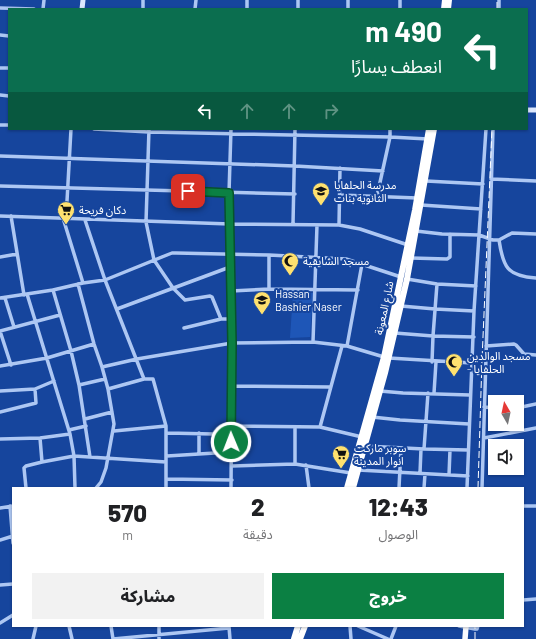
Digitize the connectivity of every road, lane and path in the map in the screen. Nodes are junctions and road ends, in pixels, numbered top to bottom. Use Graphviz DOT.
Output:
graph roads {
  1 [pos="71,130"];
  2 [pos="149,130"];
  3 [pos="295,130"];
  4 [pos="390,130"];
  5 [pos="429,130"];
  6 [pos="434,130"];
  7 [pos="486,130"];
  8 [pos="493,130"];
  9 [pos="231,131"];
  10 [pos="295,135"];
  11 [pos="390,137"];
  12 [pos="428,139"];
  13 [pos="0,156"];
  14 [pos="69,159"];
  15 [pos="148,162"];
  16 [pos="231,164"];
  17 [pos="295,166"];
  18 [pos="340,168"];
  19 [pos="382,171"];
  20 [pos="491,179"];
  21 [pos="426,181"];
  22 [pos="536,181"];
  23 [pos="483,184"];
  24 [pos="0,186"];
  25 [pos="68,188"];
  26 [pos="147,190"];
  27 [pos="229,193"];
  28 [pos="294,194"];
  29 [pos="340,195"];
  30 [pos="377,196"];
  31 [pos="418,198"];
  32 [pos="421,205"];
  33 [pos="481,209"];
  34 [pos="0,216"];
  35 [pos="11,216"];
  36 [pos="65,219"];
  37 [pos="85,220"];
  38 [pos="146,222"];
  39 [pos="230,224"];
  40 [pos="293,224"];
  41 [pos="317,225"];
  42 [pos="339,225"];
  43 [pos="416,231"];
  44 [pos="450,234"];
  45 [pos="536,234"];
  46 [pos="479,235"];
  47 [pos="489,238"];
  48 [pos="499,240"];
  49 [pos="408,245"];
  50 [pos="17,254"];
  51 [pos="230,254"];
  52 [pos="270,255"];
  53 [pos="0,256"];
  54 [pos="316,257"];
  55 [pos="411,258"];
  56 [pos="154,260"];
  57 [pos="362,264"];
  58 [pos="230,267"];
  59 [pos="404,278"];
  60 [pos="536,278"];
  61 [pos="105,280"];
  62 [pos="83,282"];
  63 [pos="78,284"];
  64 [pos="437,284"];
  65 [pos="476,286"];
  66 [pos="172,288"];
  67 [pos="269,289"];
  68 [pos="315,289"];
  69 [pos="53,290"];
  70 [pos="231,290"];
  71 [pos="358,290"];
  72 [pos="26,295"];
  73 [pos="0,298"];
  74 [pos="5,298"];
  75 [pos="401,306"];
  76 [pos="117,309"];
  77 [pos="435,309"];
  78 [pos="474,311"];
  79 [pos="60,315"];
  80 [pos="221,319"];
  81 [pos="231,319"];
  82 [pos="35,322"];
  83 [pos="14,327"];
  84 [pos="184,328"];
  85 [pos="0,331"];
  86 [pos="395,333"];
  87 [pos="433,336"];
  88 [pos="474,337"];
  89 [pos="313,342"];
  90 [pos="232,343"];
  91 [pos="94,344"];
  92 [pos="342,346"];
  93 [pos="347,346"];
  94 [pos="486,346"];
  95 [pos="71,351"];
  96 [pos="536,355"];
  97 [pos="386,357"];
  98 [pos="47,358"];
  99 [pos="137,358"];
  100 [pos="434,362"];
  101 [pos="472,363"];
  102 [pos="12,365"];
  103 [pos="0,366"];
  104 [pos="102,367"];
  105 [pos="144,378"];
  106 [pos="105,379"];
  107 [pos="54,381"];
  108 [pos="79,385"];
  109 [pos="232,386"];
  110 [pos="330,386"];
  111 [pos="35,389"];
  112 [pos="108,389"];
  113 [pos="0,391"];
  114 [pos="380,391"];
  115 [pos="434,393"];
  116 [pos="428,394"];
  117 [pos="470,395"];
  118 [pos="536,404"];
  119 [pos="484,406"];
  120 [pos="488,407"];
  121 [pos="524,407"];
  122 [pos="0,412"];
  123 [pos="112,412"];
  124 [pos="372,417"];
  125 [pos="85,419"];
  126 [pos="427,421"];
  127 [pos="469,424"];
  128 [pos="86,426"];
  129 [pos="166,426"];
  130 [pos="231,426"];
  131 [pos="295,427"];
  132 [pos="320,427"];
  133 [pos="536,428"];
  134 [pos="114,431"];
  135 [pos="231,431"];
  136 [pos="69,432"];
  137 [pos="167,433"];
  138 [pos="199,433"];
  139 [pos="362,437"];
  140 [pos="40,438"];
  141 [pos="484,438"];
  142 [pos="0,439"];
  143 [pos="365,446"];
  144 [pos="401,448"];
  145 [pos="423,449"];
  146 [pos="450,450"];
  147 [pos="468,450"];
  148 [pos="231,452"];
  149 [pos="199,453"];
  150 [pos="74,456"];
  151 [pos="167,456"];
  152 [pos="90,457"];
  153 [pos="109,458"];
  154 [pos="42,462"];
  155 [pos="166,462"];
  156 [pos="295,464"];
  157 [pos="306,465"];
  158 [pos="232,466"];
  159 [pos="358,470"];
  160 [pos="400,472"];
  161 [pos="351,473"];
  162 [pos="420,473"];
  163 [pos="425,474"];
  164 [pos="450,475"];
  165 [pos="468,476"];
  166 [pos="166,480"];
  167 [pos="232,480"];
  168 [pos="26,487"];
  169 [pos="75,487"];
  170 [pos="97,487"];
  171 [pos="166,487"];
  172 [pos="232,487"];
  173 [pos="309,487"];
  174 [pos="347,487"];
  175 [pos="353,487"];
  176 [pos="399,487"];
  177 [pos="424,487"];
  178 [pos="467,487"];
  179 [pos="482,487"];
  180 [pos="11,506"];
  181 [pos="524,506"];
  182 [pos="536,506"];
  183 [pos="0,508"];
  184 [pos="12,521"];
  185 [pos="12,536"];
  186 [pos="0,540"];
  187 [pos="12,584"];
  188 [pos="0,585"];
  189 [pos="536,599"];
  190 [pos="524,600"];
  191 [pos="12,616"];
  192 [pos="0,623"];
  193 [pos="36,627"];
  194 [pos="69,627"];
  195 [pos="111,627"];
  196 [pos="192,627"];
  197 [pos="229,627"];
  198 [pos="298,627"];
  199 [pos="305,627"];
  200 [pos="350,627"];
  201 [pos="360,627"];
  202 [pos="396,627"];
  203 [pos="463,627"];
  204 [pos="478,627"];
  205 [pos="192,632"];
  206 [pos="159,637"];
  207 [pos="33,639"];
  208 [pos="72,639"];
  209 [pos="113,639"];
  210 [pos="230,639"];
  211 [pos="294,639"];
  212 [pos="300,639"];
  213 [pos="351,639"];
  214 [pos="390,639"];
  215 [pos="462,639"];
  216 [pos="466,639"];
  1 -- 14 [label="street"];
  2 -- 9 [label="street"];
  2 -- 15 [label="street"];
  3 -- 10 [label="street"];
  4 -- 11 [label="street"];
  5 -- 12 [label="highway, شارع المعونة"];
  6 -- 21 [label="highway, شارع المعونة"];
  7 -- 23 [label="street"];
  8 -- 20 [label="street"];
  9 -- 10 [label="street"];
  9 -- 16 [label="street"];
  10 -- 11 [label="street"];
  10 -- 17 [label="street"];
  11 -- 12 [label="street"];
  11 -- 19 [label="street"];
  12 -- 31 [label="highway, شارع المعونة"];
  13 -- 14 [label="street"];
  14 -- 15 [label="street"];
  14 -- 25 [label="street"];
  15 -- 16 [label="street"];
  15 -- 26 [label="street"];
  16 -- 17 [label="street"];
  16 -- 27 [label="street"];
  17 -- 18 [label="street"];
  17 -- 28 [label="street"];
  18 -- 19 [label="street"];
  18 -- 29 [label="street"];
  19 -- 30 [label="street"];
  20 -- 22 [label="street"];
  20 -- 47 [label="street"];
  21 -- 23 [label="street"];
  21 -- 32 [label="highway, شارع المعونة"];
  23 -- 33 [label="street"];
  24 -- 25 [label="street"];
  25 -- 26 [label="street"];
  25 -- 36 [label="street"];
  26 -- 27 [label="street"];
  26 -- 38 [label="street"];
  27 -- 28 [label="street"];
  27 -- 39 [label="street"];
  28 -- 40 [label="street"];
  29 -- 30 [label="street"];
  29 -- 42 [label="street"];
  30 -- 31 [label="street"];
  31 -- 49 [label="highway, شارع المعونة"];
  32 -- 33 [label="street"];
  32 -- 43 [label="highway, شارع المعونة"];
  33 -- 46 [label="street"];
  34 -- 35 [label="street"];
  35 -- 36 [label="street"];
  35 -- 50 [label="street"];
  36 -- 37 [label="street"];
  36 -- 62 [label="street"];
  37 -- 38 [label="street"];
  37 -- 61 [label="street"];
  38 -- 39 [label="street"];
  38 -- 56 [label="street"];
  39 -- 40 [label="street"];
  39 -- 51 [label="street"];
  40 -- 41 [label="street"];
  41 -- 42 [label="street"];
  41 -- 54 [label="street"];
  42 -- 49 [label="street"];
  43 -- 44 [label="street"];
  43 -- 55 [label="highway, شارع المعونة"];
  44 -- 46 [label="street"];
  44 -- 55 [label="street"];
  45 -- 48 [label="street"];
  46 -- 47 [label="street"];
  46 -- 65 [label="street"];
  47 -- 48 [label="street"];
  47 -- 94 [label="street"];
  48 -- 60 [label="street"];
  49 -- 59 [label="highway, شارع المعونة"];
  50 -- 53 [label="street"];
  50 -- 72 [label="street"];
  51 -- 52 [label="street"];
  51 -- 56 [label="street"];
  51 -- 58 [label="street"];
  52 -- 54 [label="street"];
  52 -- 67 [label="street"];
  54 -- 57 [label="street"];
  54 -- 68 [label="street"];
  55 -- 59 [label="highway, شارع المعونة"];
  56 -- 61 [label="street"];
  56 -- 66 [label="street"];
  57 -- 59 [label="street"];
  57 -- 71 [label="street"];
  58 -- 66 [label="street"];
  58 -- 70 [label="street"];
  59 -- 64 [label="street"];
  59 -- 75 [label="highway, شارع المعونة"];
  59 -- 97 [label="highway, شارع المعونة"];
  61 -- 62 [label="street"];
  61 -- 76 [label="street"];
  62 -- 63 [label="street"];
  63 -- 69 [label="street"];
  63 -- 91 [label="street"];
  64 -- 65 [label="street"];
  64 -- 77 [label="street"];
  65 -- 78 [label="street"];
  66 -- 76 [label="street"];
  66 -- 80 [label="street"];
  67 -- 68 [label="street"];
  67 -- 70 [label="street"];
  68 -- 71 [label="street"];
  68 -- 89 [label="street"];
  69 -- 72 [label="street"];
  69 -- 79 [label="street"];
  70 -- 81 [label="street"];
  71 -- 93 [label="street"];
  72 -- 74 [label="street"];
  72 -- 82 [label="street"];
  73 -- 74 [label="street"];
  74 -- 83 [label="street"];
  75 -- 77 [label="street"];
  75 -- 86 [label="highway, شارع المعونة"];
  76 -- 99 [label="street"];
  77 -- 78 [label="street"];
  77 -- 87 [label="street"];
  78 -- 88 [label="street"];
  79 -- 82 [label="street"];
  79 -- 95 [label="street"];
  80 -- 81 [label="street"];
  80 -- 84 [label="street"];
  81 -- 90 [label="street"];
  82 -- 83 [label="street"];
  82 -- 98 [label="street"];
  83 -- 85 [label="street"];
  85 -- 102 [label="street"];
  86 -- 87 [label="street"];
  86 -- 97 [label="highway, شارع المعونة"];
  87 -- 88 [label="street"];
  87 -- 100 [label="street"];
  88 -- 101 [label="street"];
  89 -- 90 [label="street"];
  89 -- 92 [label="street"];
  90 -- 99 [label="street"];
  90 -- 109 [label="street"];
  91 -- 95 [label="street"];
  91 -- 104 [label="street"];
  92 -- 93 [label="street"];
  92 -- 110 [label="street"];
  93 -- 97 [label="street"];
  94 -- 96 [label="street"];
  94 -- 119 [label="street"];
  95 -- 98 [label="street"];
  95 -- 108 [label="street"];
  97 -- 100 [label="street"];
  97 -- 114 [label="highway, شارع المعونة"];
  97 -- 139 [label="highway, شارع المعونة"];
  98 -- 102 [label="street"];
  98 -- 107 [label="street"];
  99 -- 104 [label="street"];
  99 -- 105 [label="street"];
  100 -- 101 [label="street"];
  100 -- 115 [label="street"];
  101 -- 117 [label="street"];
  102 -- 103 [label="street"];
  104 -- 106 [label="street"];
  105 -- 112 [label="street"];
  105 -- 129 [label="street"];
  106 -- 108 [label="street"];
  106 -- 112 [label="street"];
  107 -- 111 [label="street"];
  107 -- 136 [label="street"];
  108 -- 125 [label="street"];
  109 -- 110 [label="street"];
  109 -- 130 [label="street"];
  110 -- 132 [label="street"];
  111 -- 113 [label="street"];
  111 -- 122 [label="street"];
  112 -- 123 [label="street"];
  114 -- 116 [label="street"];
  114 -- 124 [label="highway, شارع المعونة"];
  115 -- 116 [label="street"];
  115 -- 117 [label="street"];
  116 -- 126 [label="street"];
  117 -- 127 [label="street"];
  118 -- 121 [label="street"];
  119 -- 120 [label="street"];
  119 -- 141 [label="street"];
  123 -- 125 [label="street"];
  123 -- 134 [label="street"];
  124 -- 126 [label="street"];
  124 -- 143 [label="highway, شارع المعونة"];
  125 -- 128 [label="street"];
  126 -- 127 [label="street"];
  126 -- 145 [label="street"];
  127 -- 147 [label="street"];
  128 -- 136 [label="street"];
  128 -- 152 [label="street"];
  129 -- 134 [label="street"];
  129 -- 137 [label="street"];
  130 -- 131 [label="street"];
  130 -- 135 [label="street"];
  131 -- 132 [label="street"];
  131 -- 156 [label="street"];
  132 -- 139 [label="street"];
  133 -- 141 [label="street"];
  134 -- 153 [label="street"];
  135 -- 138 [label="street"];
  135 -- 148 [label="street"];
  136 -- 140 [label="street"];
  136 -- 150 [label="street"];
  137 -- 138 [label="street"];
  137 -- 151 [label="street"];
  138 -- 149 [label="street"];
  139 -- 161 [label="highway, شارع المعونة"];
  140 -- 142 [label="street"];
  140 -- 154 [label="street"];
  141 -- 179 [label="street"];
  143 -- 144 [label="street"];
  143 -- 159 [label="highway, شارع المعونة"];
  144 -- 145 [label="street"];
  144 -- 160 [label="street"];
  145 -- 146 [label="street"];
  145 -- 162 [label="street"];
  146 -- 147 [label="street"];
  146 -- 164 [label="street"];
  147 -- 165 [label="street"];
  148 -- 149 [label="street"];
  148 -- 158 [label="street"];
  149 -- 151 [label="street"];
  150 -- 152 [label="street"];
  150 -- 154 [label="street"];
  150 -- 169 [label="street"];
  151 -- 155 [label="street"];
  152 -- 153 [label="street"];
  153 -- 155 [label="street"];
  153 -- 170 [label="street"];
  154 -- 168 [label="street"];
  155 -- 166 [label="street"];
  156 -- 157 [label="street"];
  156 -- 158 [label="street"];
  157 -- 161 [label="street"];
  157 -- 173 [label="street"];
  158 -- 167 [label="street"];
  159 -- 160 [label="street"];
  159 -- 175 [label="highway, شارع المعونة"];
  160 -- 162 [label="street"];
  160 -- 176 [label="street"];
  161 -- 174 [label="highway, شارع المعونة"];
  162 -- 163 [label="street"];
  163 -- 164 [label="street"];
  163 -- 177 [label="street"];
  164 -- 165 [label="street"];
  165 -- 178 [label="street"];
  166 -- 167 [label="street"];
  166 -- 171 [label="street"];
  167 -- 172 [label="street"];
  180 -- 183 [label="street"];
  180 -- 184 [label="street"];
  181 -- 182 [label="street"];
  185 -- 186 [label="street"];
  187 -- 188 [label="street"];
  189 -- 190 [label="street"];
  191 -- 192 [label="street"];
  193 -- 207 [label="street"];
  194 -- 208 [label="street"];
  195 -- 209 [label="street"];
  196 -- 205 [label="street"];
  197 -- 205 [label="street"];
  197 -- 210 [label="street"];
  198 -- 211 [label="highway"];
  199 -- 212 [label="highway"];
  200 -- 213 [label="street"];
  201 -- 214 [label="street"];
  202 -- 214 [label="street"];
  203 -- 204 [label="street"];
  203 -- 215 [label="main road"];
  203 -- 216 [label="main road"];
  205 -- 206 [label="street"];
  206 -- 209 [label="street"];
}
